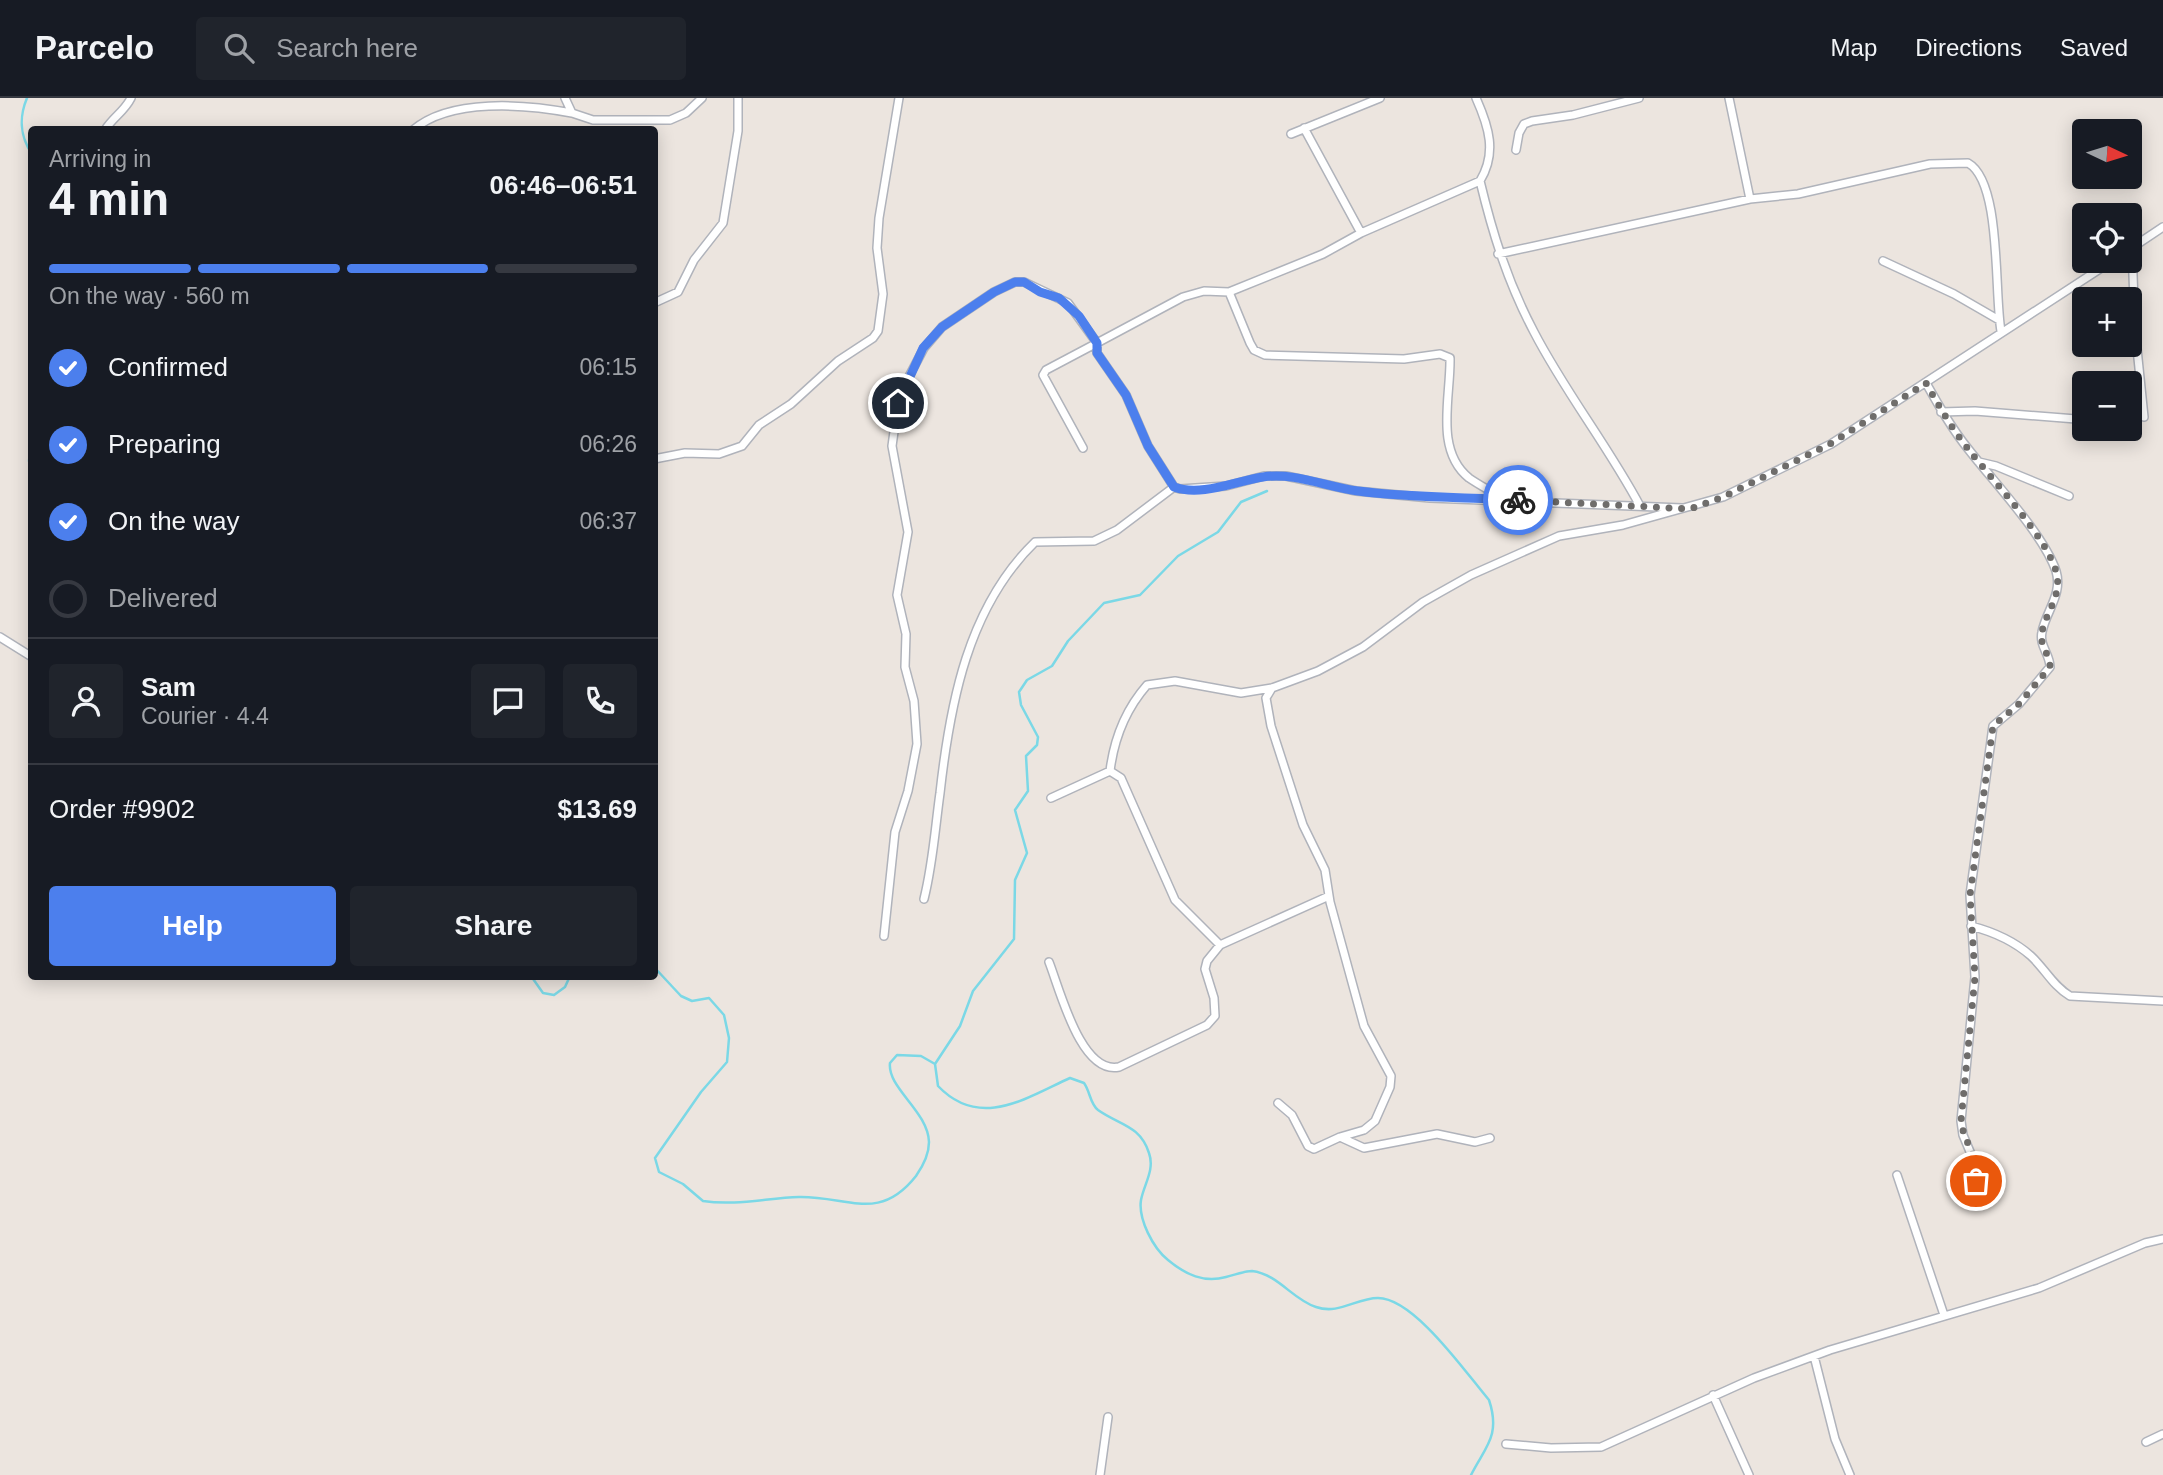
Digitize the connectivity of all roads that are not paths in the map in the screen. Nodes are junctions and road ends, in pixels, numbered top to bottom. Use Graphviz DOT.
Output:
graph roads {
  1 [pos="131,98"];
  2 [pos="565,98"];
  3 [pos="702,98"];
  4 [pos="738,98"];
  5 [pos="899,98"];
  6 [pos="1380,98"];
  7 [pos="1476,98"];
  8 [pos="1639,98"];
  9 [pos="1729,98"];
  10 [pos="572,113"];
  11 [pos="107,126"];
  12 [pos="418,126"];
  13 [pos="1304,128"];
  14 [pos="1291,134"];
  15 [pos="1516,150"];
  16 [pos="1480,181"];
  17 [pos="1750,199"];
  18 [pos="2163,227"];
  19 [pos="1362,233"];
  20 [pos="2142,241"];
  21 [pos="1499,254"];
  22 [pos="1883,261"];
  23 [pos="2093,273"];
  24 [pos="2132,273"];
  25 [pos="1228,292"];
  26 [pos="658,301"];
  27 [pos="1999,320"];
  28 [pos="2001,331"];
  29 [pos="1097,343"];
  30 [pos="1926,383"];
  31 [pos="1941,412"];
  32 [pos="2144,417"];
  33 [pos="2072,419"];
  34 [pos="1083,447"];
  35 [pos="658,458"];
  36 [pos="1979,462"];
  37 [pos="1174,487"];
  38 [pos="2069,496"];
  39 [pos="1504,499"];
  40 [pos="1640,506"];
  41 [pos="1690,509"];
  42 [pos="0,638"];
  43 [pos="28,655"];
  44 [pos="1272,688"];
  45 [pos="1111,771"];
  46 [pos="1051,798"];
  47 [pos="1329,896"];
  48 [pos="924,899"];
  49 [pos="1972,926"];
  50 [pos="884,936"];
  51 [pos="1220,945"];
  52 [pos="1049,962"];
  53 [pos="2163,1001"];
  54 [pos="1278,1103"];
  55 [pos="1340,1137"];
  56 [pos="1490,1138"];
  57 [pos="1897,1175"];
  58 [pos="1974,1195"];
  59 [pos="2163,1239"];
  60 [pos="1944,1315"];
  61 [pos="1814,1356"];
  62 [pos="1713,1395"];
  63 [pos="1108,1418"];
  64 [pos="2163,1434"];
  65 [pos="2146,1442"];
  66 [pos="1506,1444"];
  67 [pos="1100,1475"];
  68 [pos="1749,1475"];
  69 [pos="1850,1475"];
  1 -- 11 [label="street"];
  2 -- 10 [label="street"];
  3 -- 10 [label="street"];
  4 -- 26 [label="street"];
  5 -- 35 [label="street"];
  6 -- 13 [label="street"];
  7 -- 16 [label="street"];
  8 -- 15 [label="street"];
  9 -- 17 [label="street"];
  10 -- 12 [label="street"];
  13 -- 14 [label="street"];
  13 -- 19 [label="street"];
  16 -- 19 [label="street"];
  16 -- 21 [label="street"];
  17 -- 21 [label="street"];
  17 -- 27 [label="street"];
  18 -- 20 [label="street"];
  19 -- 25 [label="street"];
  21 -- 40 [label="street"];
  22 -- 27 [label="street"];
  23 -- 28 [label="street"];
  24 -- 32 [label="street"];
  25 -- 29 [label="street"];
  25 -- 39 [label="street"];
  27 -- 28 [label="street"];
  28 -- 30 [label="street"];
  29 -- 34 [label="street"];
  29 -- 37 [label="street"];
  29 -- 50 [label="street"];
  30 -- 31 [label="street"];
  30 -- 41 [label="street"];
  31 -- 33 [label="street"];
  31 -- 36 [label="street"];
  36 -- 38 [label="street"];
  36 -- 49 [label="street"];
  37 -- 39 [label="street"];
  37 -- 48 [label="street"];
  39 -- 40 [label="street"];
  40 -- 41 [label="street"];
  41 -- 44 [label="street"];
  42 -- 43 [label="street"];
  44 -- 45 [label="street"];
  44 -- 47 [label="street"];
  45 -- 46 [label="street"];
  45 -- 51 [label="street"];
  47 -- 51 [label="street"];
  47 -- 55 [label="street"];
  49 -- 53 [label="street"];
  49 -- 58 [label="street"];
  51 -- 52 [label="street"];
  54 -- 55 [label="street"];
  55 -- 56 [label="street"];
  57 -- 60 [label="street"];
  59 -- 60 [label="street"];
  60 -- 61 [label="street"];
  61 -- 62 [label="street"];
  61 -- 69 [label="street"];
  62 -- 66 [label="street"];
  62 -- 68 [label="street"];
  63 -- 67 [label="street"];
  64 -- 65 [label="street"];
}
